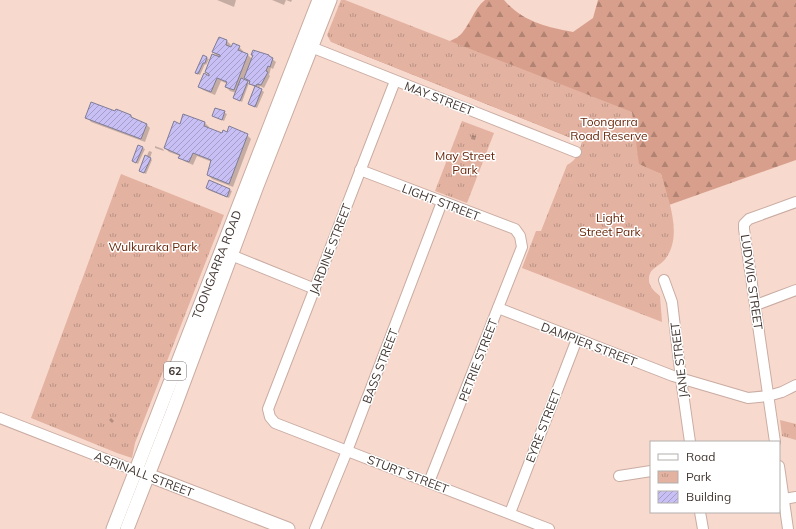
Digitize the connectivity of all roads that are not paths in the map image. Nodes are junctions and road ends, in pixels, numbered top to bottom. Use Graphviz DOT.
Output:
graph roads {
  1 [pos="319,0"];
  2 [pos="330,0"];
  3 [pos="307,45"];
  4 [pos="396,81"];
  5 [pos="576,152"];
  6 [pos="360,170"];
  7 [pos="442,202"];
  8 [pos="796,202"];
  9 [pos="520,236"];
  10 [pos="231,255"];
  11 [pos="664,280"];
  12 [pos="314,289"];
  13 [pos="796,290"];
  14 [pos="756,304"];
  15 [pos="498,308"];
  16 [pos="577,339"];
  17 [pos="681,379"];
  18 [pos="796,385"];
  19 [pos="768,396"];
  20 [pos="270,417"];
  21 [pos="0,418"];
  22 [pos="690,441"];
  23 [pos="775,441"];
  24 [pos="347,451"];
  25 [pos="650,471"];
  26 [pos="142,473"];
  27 [pos="780,473"];
  28 [pos="619,476"];
  29 [pos="429,482"];
  30 [pos="796,497"];
  31 [pos="784,499"];
  32 [pos="510,513"];
  33 [pos="700,513"];
  34 [pos="113,529"];
  35 [pos="126,529"];
  36 [pos="288,529"];
  37 [pos="315,529"];
  38 [pos="549,529"];
  39 [pos="703,529"];
  40 [pos="788,529"];
  1 -- 3 [label="main road, TOONGARRA ROAD / 62"];
  2 -- 3 [label="main road, TOONGARRA ROAD / 62"];
  3 -- 4 [label="street, MAY STREET"];
  3 -- 10 [label="main road, TOONGARRA ROAD / 62"];
  3 -- 26 [label="main road, TOONGARRA ROAD / 62"];
  4 -- 5 [label="street, MAY STREET"];
  4 -- 6 [label="street, JARDINE STREET"];
  6 -- 7 [label="street, LIGHT STREET"];
  6 -- 12 [label="street, JARDINE STREET"];
  7 -- 9 [label="street, LIGHT STREET"];
  7 -- 24 [label="street, BASS STREET"];
  8 -- 14 [label="street, LUDWIG STREET"];
  9 -- 15 [label="street, PETRIE STREET"];
  10 -- 12 [label="street"];
  10 -- 26 [label="main road, TOONGARRA ROAD / 62"];
  11 -- 17 [label="street, JANE STREET"];
  12 -- 20 [label="street, JARDINE STREET"];
  13 -- 14 [label="street"];
  14 -- 19 [label="street, LUDWIG STREET"];
  15 -- 16 [label="street, DAMPIER STREET"];
  15 -- 29 [label="street, PETRIE STREET"];
  16 -- 17 [label="street, DAMPIER STREET"];
  16 -- 32 [label="street, EYRE STREET"];
  17 -- 19 [label="street, DAMPIER STREET"];
  17 -- 22 [label="street, JANE STREET"];
  18 -- 19 [label="street, DAMPIER STREET"];
  19 -- 23 [label="street, LUDWIG STREET"];
  20 -- 24 [label="street, STURT STREET"];
  21 -- 26 [label="street, ASPINALL STREET"];
  24 -- 29 [label="street, STURT STREET"];
  24 -- 37 [label="street, BASS STREET"];
  25 -- 28 [label="street"];
  26 -- 34 [label="main road, TOONGARRA ROAD / 62"];
  26 -- 35 [label="main road, TOONGARRA ROAD / 62"];
  26 -- 36 [label="main road, ASPINALL STREET"];
  27 -- 31 [label="street"];
  29 -- 32 [label="street, STURT STREET"];
  30 -- 31 [label="street"];
  31 -- 40 [label="street"];
  32 -- 38 [label="street, STURT STREET"];
  33 -- 39 [label="street"];
}
